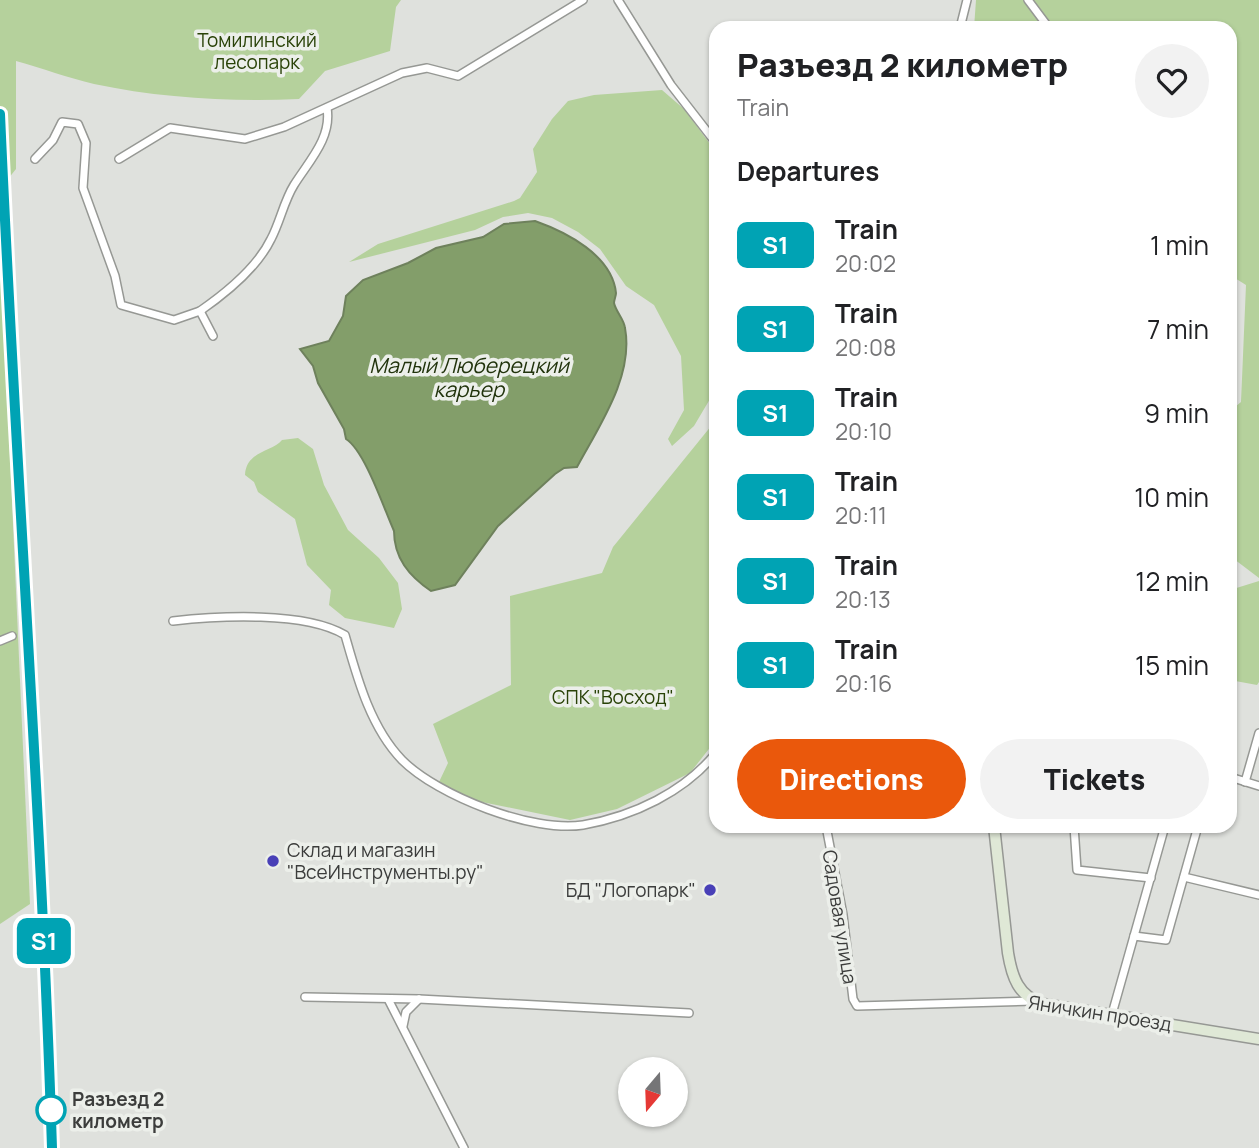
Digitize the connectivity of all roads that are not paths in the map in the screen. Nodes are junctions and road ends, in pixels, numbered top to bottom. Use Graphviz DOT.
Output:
graph roads {
  1 [pos="583,0"];
  2 [pos="618,0"];
  3 [pos="967,0"];
  4 [pos="1028,0"];
  5 [pos="962,21"];
  6 [pos="1044,21"];
  7 [pos="327,108"];
  8 [pos="709,135"];
  9 [pos="35,159"];
  10 [pos="119,159"];
  11 [pos="200,311"];
  12 [pos="213,336"];
  13 [pos="173,621"];
  14 [pos="12,636"];
  15 [pos="0,641"];
  16 [pos="1259,733"];
  17 [pos="709,759"];
  18 [pos="1237,779"];
  19 [pos="1245,782"];
  20 [pos="1259,786"];
  21 [pos="827,833"];
  22 [pos="995,833"];
  23 [pos="1074,833"];
  24 [pos="1163,833"];
  25 [pos="1196,833"];
  26 [pos="1184,877"];
  27 [pos="1150,878"];
  28 [pos="1259,895"];
  29 [pos="1134,936"];
  30 [pos="305,997"];
  31 [pos="388,999"];
  32 [pos="419,999"];
  33 [pos="1033,1001"];
  34 [pos="857,1006"];
  35 [pos="689,1013"];
  36 [pos="1112,1014"];
  37 [pos="405,1033"];
  38 [pos="1259,1039"];
  39 [pos="464,1148"];
  1 -- 7 [label="street"];
  2 -- 8 [label="street"];
  3 -- 5 [label="street"];
  4 -- 6 [label="street"];
  7 -- 10 [label="street"];
  7 -- 11 [label="street"];
  9 -- 11 [label="street"];
  11 -- 12 [label="street"];
  13 -- 17 [label="street"];
  14 -- 15 [label="street"];
  16 -- 19 [label="street"];
  18 -- 19 [label="street"];
  19 -- 20 [label="street"];
  21 -- 34 [label="street, Садовая улица"];
  22 -- 33 [label="street"];
  23 -- 27 [label="street"];
  24 -- 27 [label="street"];
  25 -- 26 [label="street"];
  26 -- 28 [label="street"];
  26 -- 29 [label="street"];
  27 -- 29 [label="street"];
  29 -- 36 [label="street"];
  30 -- 31 [label="street"];
  31 -- 32 [label="street"];
  31 -- 37 [label="street"];
  32 -- 35 [label="street"];
  32 -- 37 [label="street"];
  33 -- 34 [label="street, Яничкин проезд"];
  33 -- 36 [label="street, Яничкин проезд"];
  36 -- 38 [label="street, Яничкин проезд"];
  37 -- 39 [label="street"];
}
